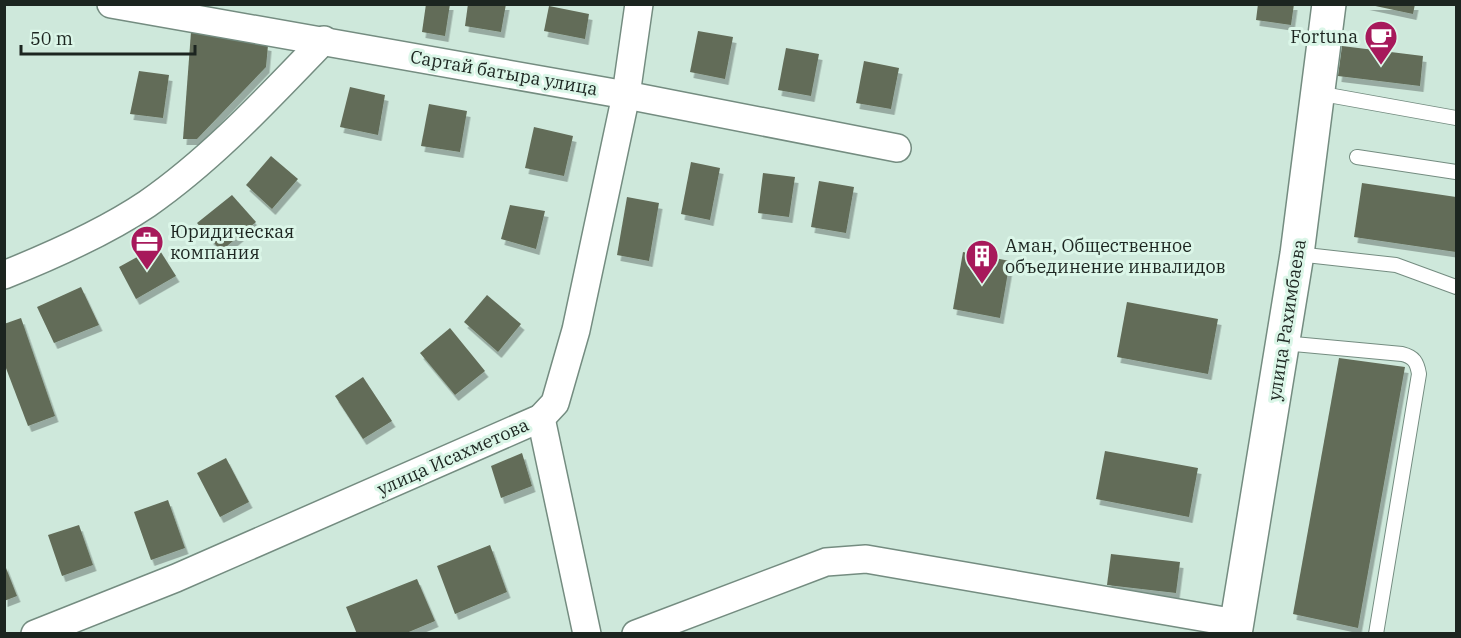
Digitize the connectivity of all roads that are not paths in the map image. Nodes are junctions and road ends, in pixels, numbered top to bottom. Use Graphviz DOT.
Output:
graph roads {
  1 [pos="111,4"];
  2 [pos="639,4"];
  3 [pos="1329,4"];
  4 [pos="324,40"];
  5 [pos="1317,93"];
  6 [pos="626,95"];
  7 [pos="1456,118"];
  8 [pos="897,148"];
  9 [pos="1357,157"];
  10 [pos="1456,172"];
  11 [pos="1297,254"];
  12 [pos="4,275"];
  13 [pos="1456,287"];
  14 [pos="1283,343"];
  15 [pos="542,418"];
  16 [pos="1236,631"];
  17 [pos="35,633"];
  18 [pos="587,633"];
  19 [pos="636,633"];
  20 [pos="1376,633"];
  1 -- 4 [label="street, Сартай батыра улица"];
  2 -- 6 [label="street, улица Исахметова"];
  3 -- 5 [label="street, улица Рахимбаева"];
  4 -- 6 [label="street, Сартай батыра улица"];
  4 -- 12 [label="street"];
  5 -- 7 [label="lane"];
  5 -- 11 [label="street, улица Рахимбаева"];
  6 -- 8 [label="street, Сартай батыра улица"];
  6 -- 15 [label="street, улица Исахметова"];
  9 -- 10 [label="lane"];
  11 -- 13 [label="lane"];
  11 -- 14 [label="street, улица Рахимбаева"];
  14 -- 16 [label="street, улица Рахимбаева"];
  14 -- 20 [label="lane"];
  15 -- 17 [label="street, улица Исахметова"];
  15 -- 18 [label="street"];
  16 -- 19 [label="street"];
}
